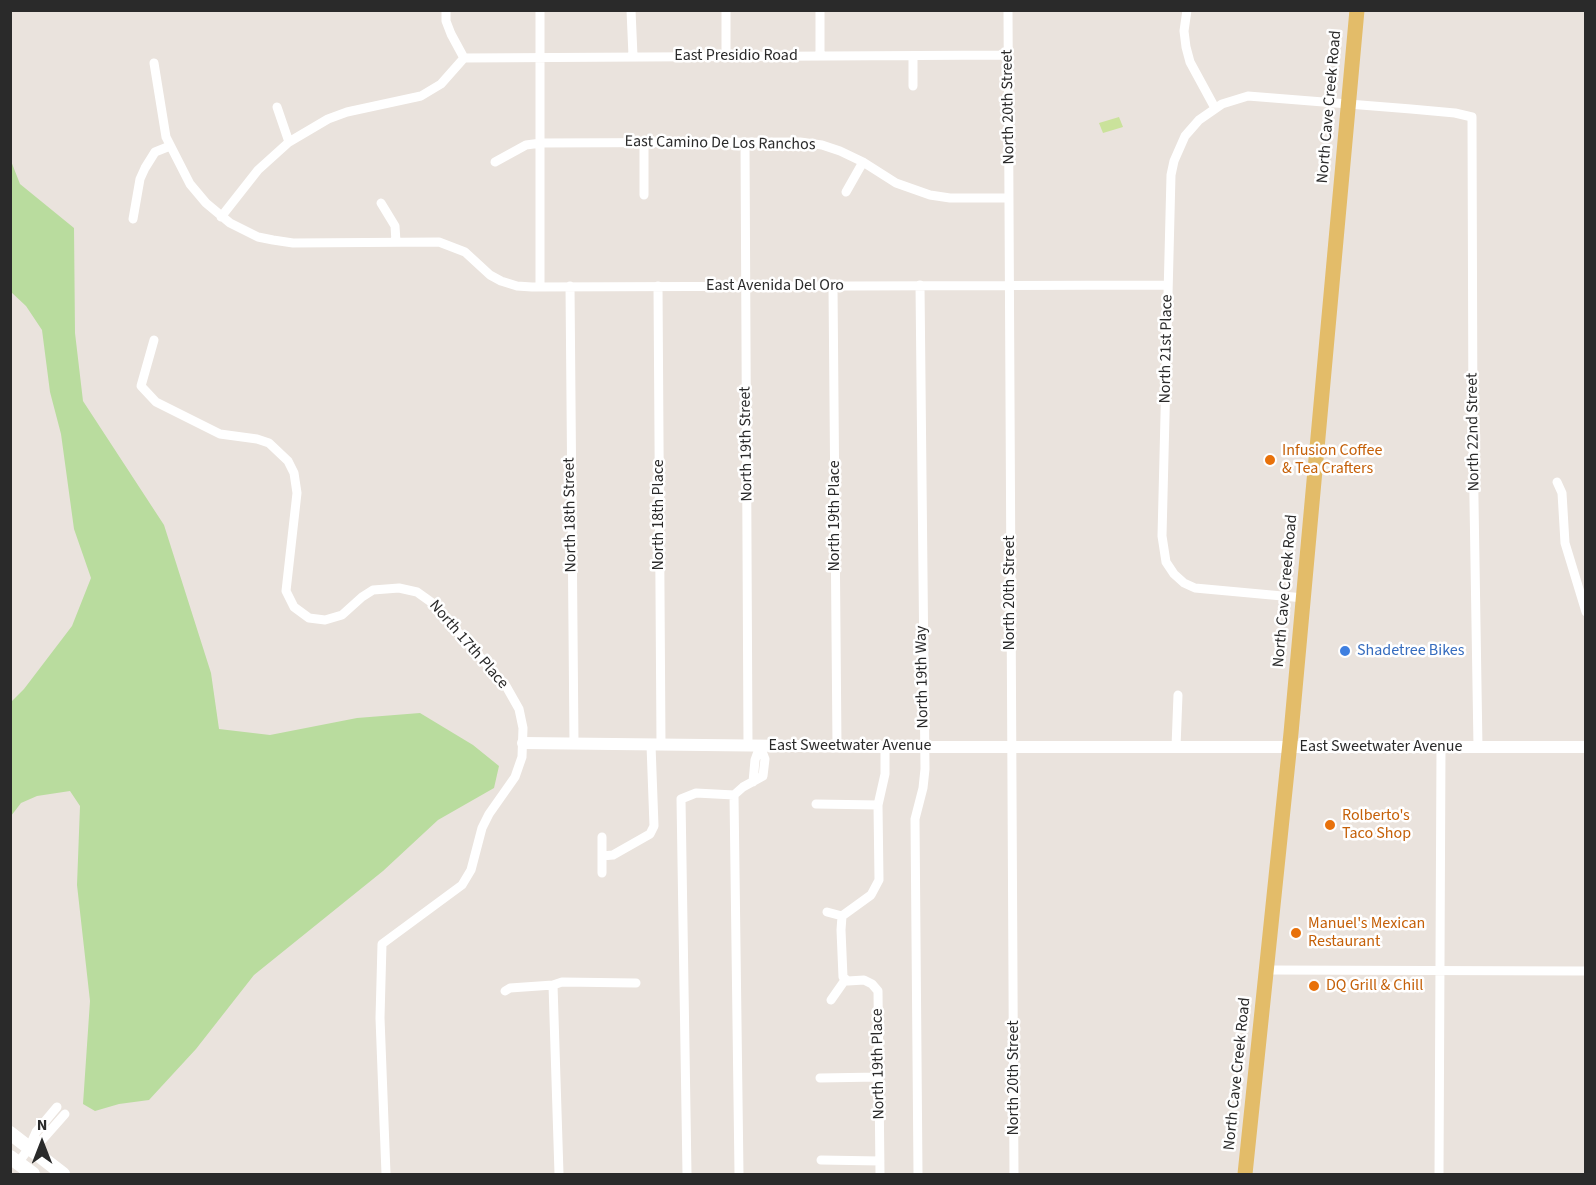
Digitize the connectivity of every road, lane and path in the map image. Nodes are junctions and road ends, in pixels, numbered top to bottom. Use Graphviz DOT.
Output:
graph roads {
  1 [pos="446,10"];
  2 [pos="540,10"];
  3 [pos="631,10"];
  4 [pos="726,10"];
  5 [pos="820,10"];
  6 [pos="1008,10"];
  7 [pos="1186,10"];
  8 [pos="1357,10"];
  9 [pos="633,56"];
  10 [pos="820,56"];
  11 [pos="913,56"];
  12 [pos="1008,56"];
  13 [pos="540,57"];
  14 [pos="726,57"];
  15 [pos="465,58"];
  16 [pos="154,63"];
  17 [pos="913,86"];
  18 [pos="1348,104"];
  19 [pos="277,106"];
  20 [pos="1215,108"];
  21 [pos="1472,117"];
  22 [pos="289,142"];
  23 [pos="644,142"];
  24 [pos="745,142"];
  25 [pos="541,143"];
  26 [pos="170,146"];
  27 [pos="495,162"];
  28 [pos="863,162"];
  29 [pos="846,192"];
  30 [pos="644,195"];
  31 [pos="1009,198"];
  32 [pos="381,203"];
  33 [pos="221,217"];
  34 [pos="134,219"];
  35 [pos="396,242"];
  36 [pos="920,285"];
  37 [pos="1168,285"];
  38 [pos="540,286"];
  39 [pos="570,286"];
  40 [pos="658,286"];
  41 [pos="746,286"];
  42 [pos="833,286"];
  43 [pos="1009,286"];
  44 [pos="154,340"];
  45 [pos="1557,482"];
  46 [pos="1586,575"];
  47 [pos="1575,579"];
  48 [pos="1304,598"];
  49 [pos="1586,612"];
  50 [pos="1178,695"];
  51 [pos="524,743"];
  52 [pos="574,744"];
  53 [pos="656,745"];
  54 [pos="754,746"];
  55 [pos="837,746"];
  56 [pos="924,746"];
  57 [pos="1290,746"];
  58 [pos="885,747"];
  59 [pos="1011,747"];
  60 [pos="1176,747"];
  61 [pos="1440,747"];
  62 [pos="1478,747"];
  63 [pos="1586,747"];
  64 [pos="734,795"];
  65 [pos="816,804"];
  66 [pos="878,805"];
  67 [pos="602,837"];
  68 [pos="602,856"];
  69 [pos="603,873"];
  70 [pos="827,912"];
  71 [pos="842,916"];
  72 [pos="1268,970"];
  73 [pos="1440,970"];
  74 [pos="1586,971"];
  75 [pos="845,980"];
  76 [pos="636,983"];
  77 [pos="553,985"];
  78 [pos="505,990"];
  79 [pos="831,1000"];
  80 [pos="879,1077"];
  81 [pos="820,1078"];
  82 [pos="57,1107"];
  83 [pos="65,1114"];
  84 [pos="10,1133"];
  85 [pos="29,1148"];
  86 [pos="14,1160"];
  87 [pos="821,1160"];
  88 [pos="880,1161"];
  89 [pos="33,1174"];
  90 [pos="63,1174"];
  91 [pos="386,1174"];
  92 [pos="558,1174"];
  93 [pos="687,1174"];
  94 [pos="739,1174"];
  95 [pos="880,1174"];
  96 [pos="918,1174"];
  97 [pos="1014,1174"];
  98 [pos="1245,1174"];
  99 [pos="1439,1174"];
  1 -- 15 [label="street"];
  2 -- 13 [label="street"];
  3 -- 9 [label="street"];
  4 -- 14 [label="street"];
  5 -- 10 [label="street"];
  6 -- 12 [label="street, North 20th Street"];
  7 -- 20 [label="street"];
  8 -- 18 [label="main road, North Cave Creek Road"];
  9 -- 13 [label="street, East Presidio Road"];
  9 -- 14 [label="street, East Presidio Road"];
  10 -- 11 [label="street, East Presidio Road"];
  10 -- 14 [label="street, East Presidio Road"];
  11 -- 12 [label="street, East Presidio Road"];
  11 -- 17 [label="street"];
  12 -- 31 [label="street, North 20th Street"];
  13 -- 15 [label="street, East Presidio Road"];
  13 -- 25 [label="street"];
  15 -- 22 [label="street"];
  16 -- 26 [label="street, East Avenida Del Oro"];
  18 -- 20 [label="street, North 21st Place"];
  18 -- 21 [label="street, North 21st Place"];
  18 -- 48 [label="main road, North Cave Creek Road"];
  19 -- 22 [label="street"];
  20 -- 37 [label="street, North 21st Place"];
  21 -- 62 [label="street, North 22nd Street"];
  22 -- 33 [label="street"];
  23 -- 24 [label="street, East Camino De Los Ranchos"];
  23 -- 25 [label="street, East Camino De Los Ranchos"];
  23 -- 30 [label="street"];
  24 -- 28 [label="street, East Camino De Los Ranchos"];
  24 -- 41 [label="street, North 19th Street"];
  25 -- 27 [label="street, East Camino De Los Ranchos"];
  25 -- 38 [label="street"];
  26 -- 33 [label="street, East Avenida Del Oro"];
  26 -- 34 [label="street"];
  28 -- 29 [label="street"];
  28 -- 31 [label="street, East Camino De Los Ranchos"];
  31 -- 43 [label="street, North 20th Street"];
  32 -- 35 [label="street"];
  33 -- 35 [label="street, East Avenida Del Oro"];
  35 -- 38 [label="street, East Avenida Del Oro"];
  36 -- 42 [label="street, East Avenida Del Oro"];
  36 -- 43 [label="street, East Avenida Del Oro"];
  36 -- 56 [label="street, North 19th Way"];
  37 -- 43 [label="street, East Avenida Del Oro"];
  37 -- 48 [label="street, North 21st Place"];
  38 -- 39 [label="street, East Avenida Del Oro"];
  39 -- 40 [label="street, East Avenida Del Oro"];
  39 -- 52 [label="street, North 18th Street"];
  40 -- 41 [label="street, East Avenida Del Oro"];
  40 -- 53 [label="street, North 18th Place"];
  41 -- 42 [label="street, East Avenida Del Oro"];
  41 -- 54 [label="street, North 19th Street"];
  42 -- 55 [label="street, North 19th Place"];
  43 -- 59 [label="street, North 20th Street"];
  44 -- 51 [label="street, North 17th Place"];
  45 -- 47 [label="street"];
  46 -- 47 [label="street"];
  47 -- 49 [label="street"];
  48 -- 57 [label="main road, North Cave Creek Road"];
  50 -- 60 [label="street"];
  51 -- 52 [label="street, East Sweetwater Avenue"];
  51 -- 91 [label="street, North 17th Place"];
  52 -- 53 [label="street, East Sweetwater Avenue"];
  53 -- 54 [label="street, East Sweetwater Avenue"];
  53 -- 68 [label="street, North 18th Place"];
  54 -- 55 [label="street, East Sweetwater Avenue"];
  54 -- 64 [label="street, North 19th Street"];
  55 -- 58 [label="street, East Sweetwater Avenue"];
  56 -- 58 [label="street, East Sweetwater Avenue"];
  56 -- 59 [label="street, East Sweetwater Avenue"];
  56 -- 96 [label="street, North 19th Way"];
  57 -- 60 [label="street, East Sweetwater Avenue"];
  57 -- 61 [label="street, East Sweetwater Avenue"];
  57 -- 72 [label="main road, North Cave Creek Road"];
  58 -- 66 [label="street"];
  59 -- 60 [label="street, East Sweetwater Avenue"];
  59 -- 97 [label="street, North 20th Street"];
  61 -- 62 [label="street, East Sweetwater Avenue"];
  61 -- 73 [label="street"];
  62 -- 63 [label="street, East Sweetwater Avenue"];
  64 -- 93 [label="street"];
  64 -- 94 [label="street"];
  65 -- 66 [label="street"];
  66 -- 71 [label="street"];
  67 -- 68 [label="street"];
  68 -- 69 [label="street"];
  70 -- 71 [label="street"];
  71 -- 75 [label="street"];
  72 -- 73 [label="street"];
  72 -- 98 [label="main road, North Cave Creek Road"];
  73 -- 74 [label="street"];
  73 -- 99 [label="street"];
  75 -- 79 [label="street"];
  75 -- 80 [label="street, North 19th Place"];
  76 -- 77 [label="street"];
  77 -- 78 [label="street"];
  77 -- 92 [label="street"];
  80 -- 81 [label="street"];
  80 -- 88 [label="street, North 19th Place"];
  82 -- 85 [label="street"];
  83 -- 85 [label="street"];
  84 -- 85 [label="main road"];
  85 -- 86 [label="street"];
  85 -- 90 [label="main road"];
  86 -- 89 [label="main road"];
  87 -- 88 [label="street"];
  88 -- 95 [label="street, North 19th Place"];
}
